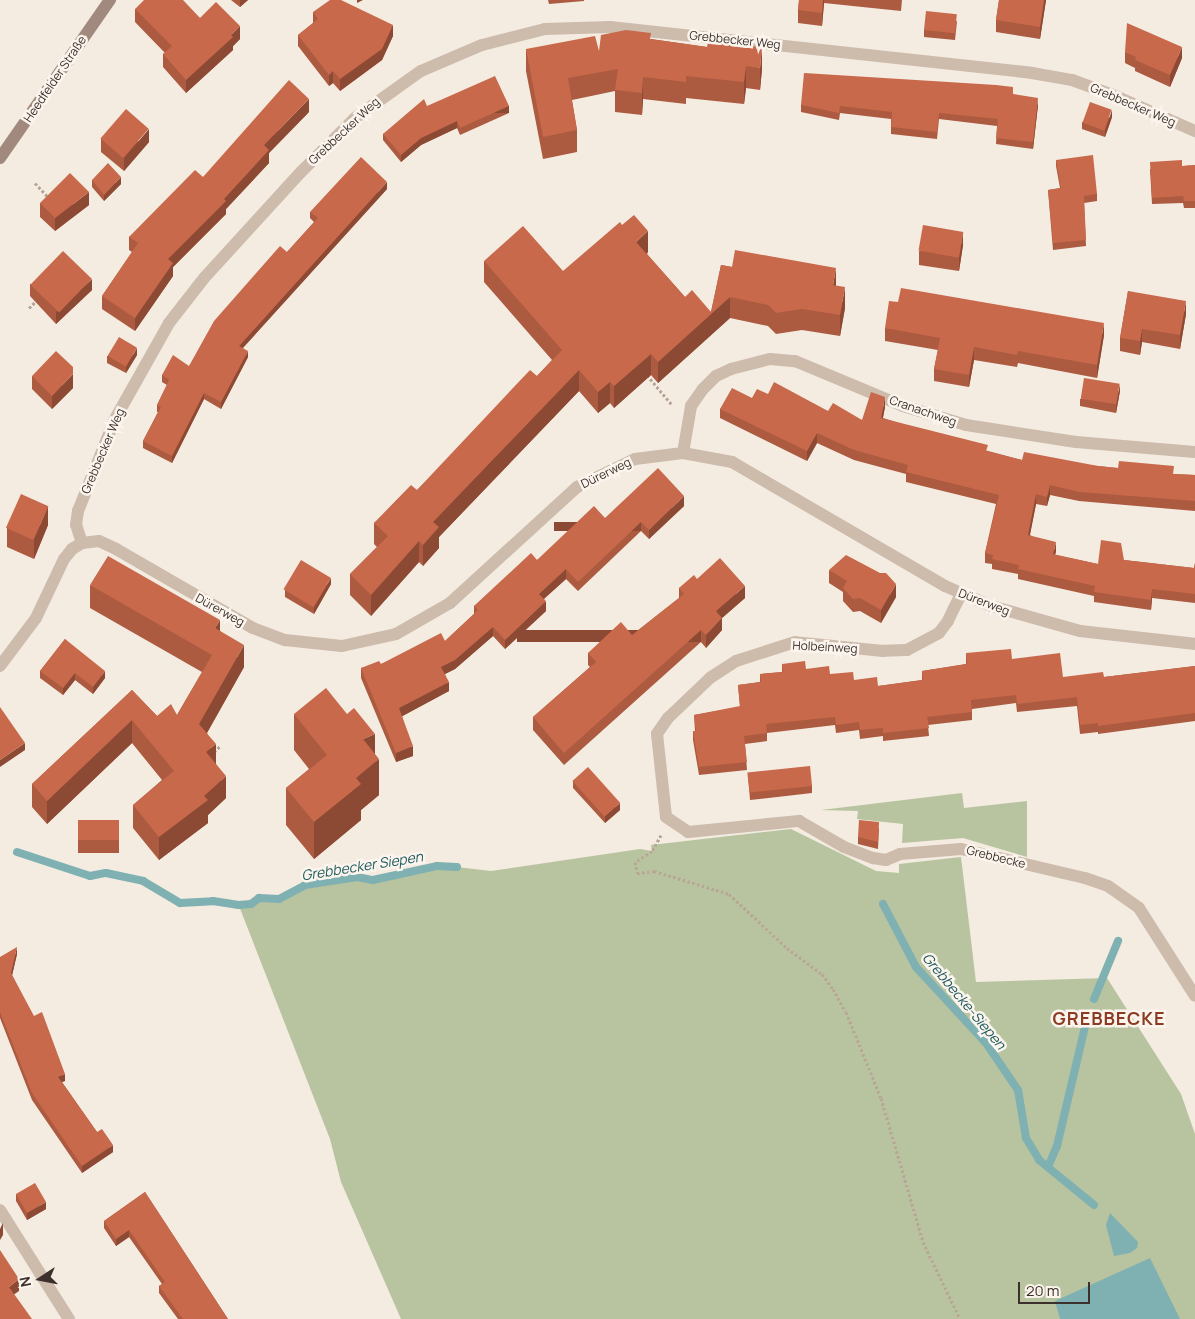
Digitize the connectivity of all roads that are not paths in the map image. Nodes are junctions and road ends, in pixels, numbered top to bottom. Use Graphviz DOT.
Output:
graph roads {
  1 [pos="110,0"];
  2 [pos="1195,131"];
  3 [pos="0,158"];
  4 [pos="1195,452"];
  5 [pos="683,453"];
  6 [pos="82,543"];
  7 [pos="961,594"];
  8 [pos="1195,644"];
  9 [pos="0,666"];
  10 [pos="666,817"];
  11 [pos="1195,996"];
  12 [pos="0,1210"];
  13 [pos="69,1319"];
  1 -- 3 [label="main road, Heedfelder Straße"];
  2 -- 6 [label="street, Grebbecker Weg"];
  4 -- 5 [label="street, Cranachweg"];
  5 -- 6 [label="street, Dürerweg"];
  5 -- 7 [label="street, Dürerweg"];
  6 -- 9 [label="street"];
  7 -- 8 [label="street, Dürerweg"];
  7 -- 10 [label="street, Holbeinweg"];
  10 -- 11 [label="street, Grebbecke"];
  12 -- 13 [label="street"];
}
